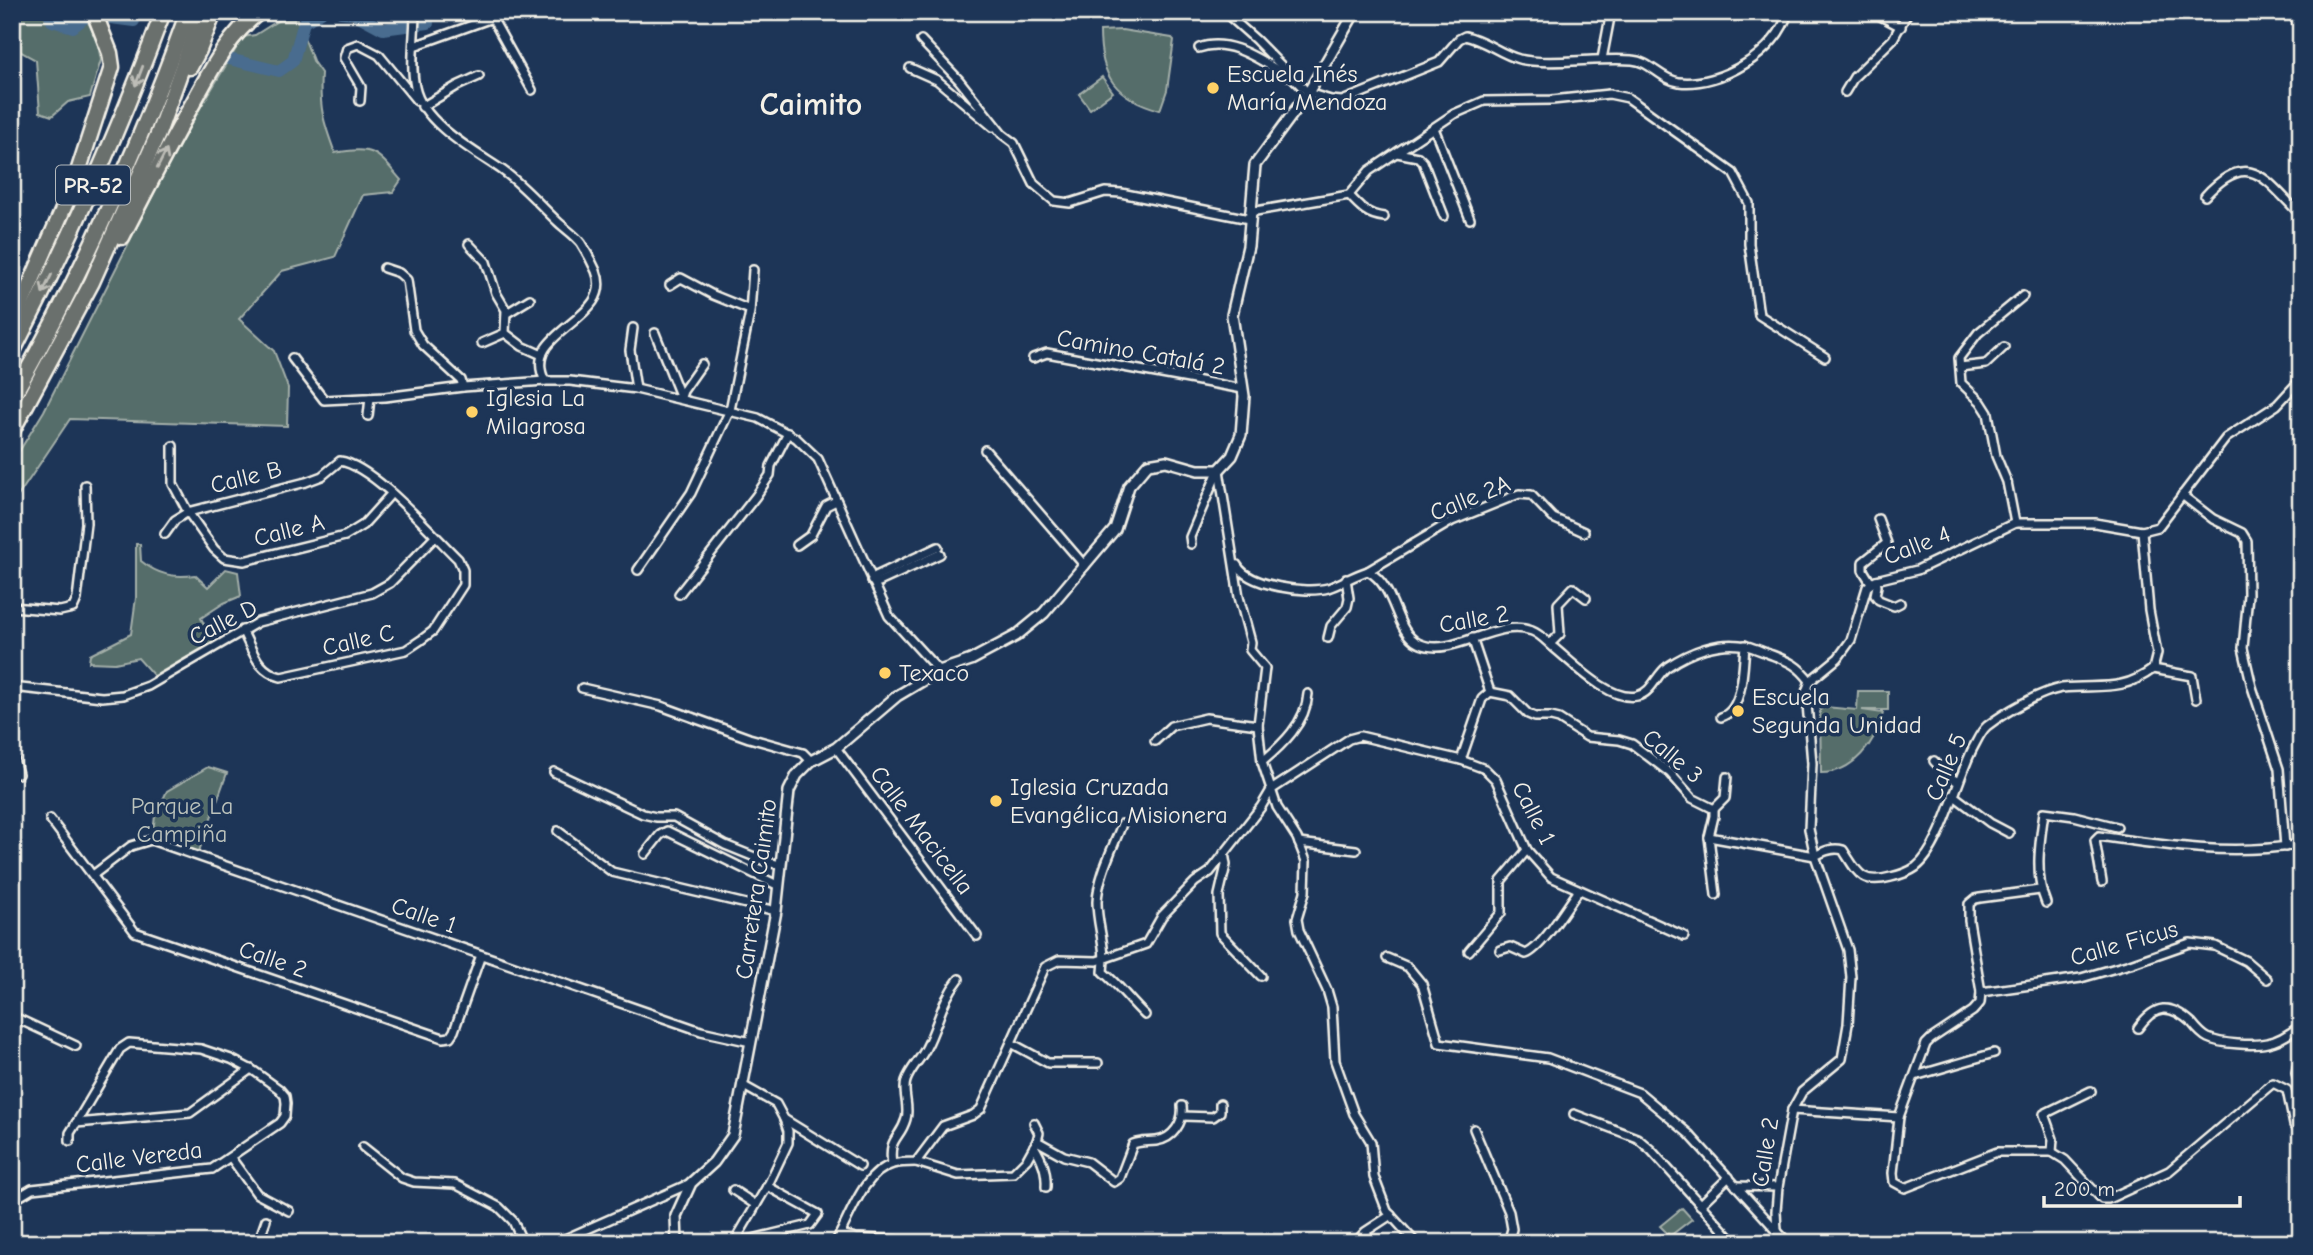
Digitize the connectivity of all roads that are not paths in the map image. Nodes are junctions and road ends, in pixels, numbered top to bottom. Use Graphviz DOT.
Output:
graph roads {
  1 [pos="94,12"];
  2 [pos="163,12"];
  3 [pos="188,12"];
  4 [pos="202,12"];
  5 [pos="214,12"];
  6 [pos="259,12"];
  7 [pos="415,12"];
  8 [pos="514,12"];
  9 [pos="1222,12"];
  10 [pos="1355,12"];
  11 [pos="1611,12"];
  12 [pos="1788,12"];
  13 [pos="1873,12"];
  14 [pos="1908,12"];
  15 [pos="2297,12"];
  16 [pos="492,18"];
  17 [pos="1901,27"];
  18 [pos="2301,33"];
  19 [pos="921,40"];
  20 [pos="414,42"];
  21 [pos="1199,48"];
  22 [pos="1602,59"];
  23 [pos="910,68"];
  24 [pos="479,76"];
  25 [pos="1295,80"];
  26 [pos="532,90"];
  27 [pos="1845,92"];
  28 [pos="1308,93"];
  29 [pos="360,101"];
  30 [pos="169,106"];
  31 [pos="422,107"];
  32 [pos="1434,128"];
  33 [pos="1002,134"];
  34 [pos="1396,153"];
  35 [pos="79,169"];
  36 [pos="74,184"];
  37 [pos="1349,195"];
  38 [pos="2206,196"];
  39 [pos="1250,215"];
  40 [pos="2301,215"];
  41 [pos="1444,216"];
  42 [pos="1384,217"];
  43 [pos="1470,219"];
  44 [pos="469,244"];
  45 [pos="384,268"];
  46 [pos="753,270"];
  47 [pos="92,282"];
  48 [pos="670,285"];
  49 [pos="2023,296"];
  50 [pos="530,299"];
  51 [pos="750,310"];
  52 [pos="507,313"];
  53 [pos="12,326"];
  54 [pos="633,328"];
  55 [pos="505,333"];
  56 [pos="654,333"];
  57 [pos="482,343"];
  58 [pos="2004,347"];
  59 [pos="12,353"];
  60 [pos="542,355"];
  61 [pos="1825,357"];
  62 [pos="292,358"];
  63 [pos="1033,358"];
  64 [pos="702,365"];
  65 [pos="1960,367"];
  66 [pos="2301,379"];
  67 [pos="545,380"];
  68 [pos="463,387"];
  69 [pos="636,389"];
  70 [pos="1243,389"];
  71 [pos="12,398"];
  72 [pos="370,398"];
  73 [pos="681,398"];
  74 [pos="730,410"];
  75 [pos="368,416"];
  76 [pos="12,430"];
  77 [pos="788,433"];
  78 [pos="173,446"];
  79 [pos="985,450"];
  80 [pos="340,461"];
  81 [pos="1219,470"];
  82 [pos="85,485"];
  83 [pos="391,494"];
  84 [pos="2182,495"];
  85 [pos="836,501"];
  86 [pos="188,512"];
  87 [pos="1878,519"];
  88 [pos="2015,523"];
  89 [pos="2142,531"];
  90 [pos="1584,532"];
  91 [pos="165,534"];
  92 [pos="435,537"];
  93 [pos="1191,544"];
  94 [pos="797,545"];
  95 [pos="939,550"];
  96 [pos="1233,558"];
  97 [pos="1085,566"];
  98 [pos="638,570"];
  99 [pos="1368,571"];
  100 [pos="1346,579"];
  101 [pos="872,581"];
  102 [pos="1874,582"];
  103 [pos="679,594"];
  104 [pos="1586,598"];
  105 [pos="1900,603"];
  106 [pos="12,607"];
  107 [pos="242,630"];
  108 [pos="1328,638"];
  109 [pos="1472,638"];
  110 [pos="1550,644"];
  111 [pos="1745,645"];
  112 [pos="2154,669"];
  113 [pos="939,671"];
  114 [pos="1810,681"];
  115 [pos="13,687"];
  116 [pos="582,688"];
  117 [pos="1490,692"];
  118 [pos="1308,694"];
  119 [pos="2196,699"];
  120 [pos="12,713"];
  121 [pos="1721,717"];
  122 [pos="1258,725"];
  123 [pos="1155,741"];
  124 [pos="836,748"];
  125 [pos="12,751"];
  126 [pos="1461,760"];
  127 [pos="811,761"];
  128 [pos="1934,761"];
  129 [pos="1262,762"];
  130 [pos="554,772"];
  131 [pos="18,774"];
  132 [pos="1727,777"];
  133 [pos="1958,782"];
  134 [pos="1271,790"];
  135 [pos="1953,795"];
  136 [pos="1714,809"];
  137 [pos="50,819"];
  138 [pos="1122,824"];
  139 [pos="2118,827"];
  140 [pos="558,831"];
  141 [pos="2009,833"];
  142 [pos="1709,837"];
  143 [pos="1299,843"];
  144 [pos="2301,844"];
  145 [pos="2285,847"];
  146 [pos="1356,850"];
  147 [pos="1527,850"];
  148 [pos="1224,852"];
  149 [pos="645,854"];
  150 [pos="1815,856"];
  151 [pos="780,865"];
  152 [pos="93,875"];
  153 [pos="2102,882"];
  154 [pos="779,886"];
  155 [pos="1577,890"];
  156 [pos="2040,890"];
  157 [pos="1716,895"];
  158 [pos="2046,903"];
  159 [pos="776,911"];
  160 [pos="977,936"];
  161 [pos="1684,936"];
  162 [pos="1500,950"];
  163 [pos="1469,951"];
  164 [pos="481,955"];
  165 [pos="1105,958"];
  166 [pos="1387,958"];
  167 [pos="1261,975"];
  168 [pos="959,979"];
  169 [pos="2267,979"];
  170 [pos="1981,992"];
  171 [pos="12,1016"];
  172 [pos="1144,1016"];
  173 [pos="2301,1025"];
  174 [pos="2138,1028"];
  175 [pos="751,1042"];
  176 [pos="1011,1043"];
  177 [pos="76,1046"];
  178 [pos="2301,1048"];
  179 [pos="1994,1053"];
  180 [pos="1098,1062"];
  181 [pos="251,1069"];
  182 [pos="1915,1076"];
  183 [pos="742,1085"];
  184 [pos="2301,1088"];
  185 [pos="2091,1091"];
  186 [pos="1220,1104"];
  187 [pos="1182,1106"];
  188 [pos="1792,1110"];
  189 [pos="1574,1114"];
  190 [pos="1183,1116"];
  191 [pos="1899,1117"];
  192 [pos="783,1119"];
  193 [pos="76,1123"];
  194 [pos="1034,1123"];
  195 [pos="2294,1125"];
  196 [pos="1474,1129"];
  197 [pos="70,1141"];
  198 [pos="1036,1144"];
  199 [pos="363,1147"];
  200 [pos="2052,1152"];
  201 [pos="231,1158"];
  202 [pos="916,1162"];
  203 [pos="892,1164"];
  204 [pos="860,1166"];
  205 [pos="1729,1177"];
  206 [pos="691,1183"];
  207 [pos="767,1186"];
  208 [pos="1737,1186"];
  209 [pos="1779,1186"];
  210 [pos="1045,1187"];
  211 [pos="733,1190"];
  212 [pos="12,1201"];
  213 [pos="756,1205"];
  214 [pos="1700,1205"];
  215 [pos="289,1212"];
  216 [pos="1391,1215"];
  217 [pos="265,1220"];
  218 [pos="1777,1231"];
  219 [pos="840,1234"];
  220 [pos="740,1242"];
  221 [pos="1509,1242"];
  222 [pos="258,1243"];
  223 [pos="523,1243"];
  224 [pos="556,1243"];
  225 [pos="677,1243"];
  226 [pos="835,1243"];
  227 [pos="899,1243"];
  228 [pos="1355,1243"];
  229 [pos="1416,1243"];
  230 [pos="1735,1243"];
  231 [pos="1788,1243"];
  1 -- 35 [label="highway"];
  2 -- 59 [label="highway, PR-52, one-way"];
  3 -- 71 [label="highway"];
  4 -- 30 [label="highway, PR-52"];
  5 -- 30 [label="highway"];
  47 -- 6 [label="highway, one-way"];
  7 -- 20 [label="street"];
  8 -- 16 [label="street"];
  9 -- 25 [label="street"];
  10 -- 28 [label="street"];
  11 -- 22 [label="street"];
  12 -- 22 [label="street"];
  13 -- 17 [label="street"];
  14 -- 17 [label="street"];
  15 -- 18 [label="street"];
  16 -- 20 [label="street"];
  16 -- 26 [label="street"];
  17 -- 27 [label="street"];
  19 -- 33 [label="street"];
  20 -- 31 [label="street"];
  21 -- 25 [label="street"];
  22 -- 28 [label="street"];
  23 -- 33 [label="street"];
  24 -- 31 [label="street"];
  25 -- 28 [label="street"];
  28 -- 39 [label="street"];
  29 -- 31 [label="street"];
  30 -- 47 [label="highway, PR-52"];
  31 -- 60 [label="street"];
  32 -- 34 [label="street"];
  32 -- 43 [label="street"];
  32 -- 61 [label="street"];
  33 -- 39 [label="street"];
  34 -- 37 [label="street"];
  34 -- 41 [label="street"];
  36 -- 53 [label="highway"];
  37 -- 39 [label="street"];
  37 -- 42 [label="street"];
  38 -- 40 [label="street"];
  39 -- 70 [label="street"];
  44 -- 52 [label="street"];
  45 -- 68 [label="street"];
  46 -- 51 [label="street"];
  47 -- 76 [label="highway, PR-52"];
  48 -- 51 [label="street"];
  49 -- 65 [label="street"];
  50 -- 52 [label="street"];
  51 -- 74 [label="street"];
  52 -- 55 [label="street"];
  54 -- 69 [label="street"];
  55 -- 57 [label="street"];
  55 -- 60 [label="street"];
  56 -- 73 [label="street"];
  58 -- 65 [label="street"];
  60 -- 67 [label="street"];
  62 -- 72 [label="street"];
  63 -- 70 [label="street, Camino Catalá 2"];
  64 -- 73 [label="street"];
  65 -- 88 [label="street"];
  66 -- 84 [label="street"];
  67 -- 68 [label="street"];
  67 -- 69 [label="street"];
  68 -- 72 [label="street"];
  69 -- 73 [label="street"];
  70 -- 81 [label="street"];
  72 -- 75 [label="street"];
  73 -- 74 [label="street"];
  74 -- 77 [label="street"];
  74 -- 98 [label="street"];
  77 -- 85 [label="street"];
  77 -- 103 [label="street"];
  78 -- 86 [label="street, Calle A"];
  79 -- 97 [label="street"];
  80 -- 83 [label="street, Calle C"];
  80 -- 86 [label="street, Calle B"];
  81 -- 93 [label="street"];
  81 -- 96 [label="street"];
  81 -- 97 [label="street, Carretera Caimito"];
  82 -- 106 [label="street"];
  83 -- 86 [label="street, Calle A"];
  83 -- 92 [label="street, Calle C"];
  84 -- 89 [label="street"];
  84 -- 145 [label="street"];
  85 -- 94 [label="street"];
  85 -- 101 [label="street"];
  86 -- 91 [label="street, Calle B"];
  87 -- 102 [label="street"];
  88 -- 89 [label="street, Calle 4"];
  88 -- 102 [label="street, Calle 4"];
  89 -- 112 [label="street"];
  90 -- 99 [label="street, Calle 2A"];
  92 -- 107 [label="street, Calle D"];
  92 -- 107 [label="street, Calle C"];
  95 -- 101 [label="street"];
  96 -- 100 [label="street"];
  96 -- 122 [label="street"];
  97 -- 113 [label="street, Carretera Caimito"];
  99 -- 100 [label="street"];
  99 -- 109 [label="street, Calle 2"];
  100 -- 108 [label="street"];
  101 -- 113 [label="street"];
  102 -- 105 [label="street"];
  102 -- 114 [label="street, Calle 4"];
  104 -- 110 [label="street"];
  107 -- 115 [label="street, Calle D"];
  109 -- 110 [label="street, Calle 2"];
  109 -- 117 [label="street"];
  110 -- 111 [label="street, Calle 2"];
  111 -- 114 [label="street, Calle 2"];
  111 -- 121 [label="street"];
  112 -- 119 [label="street"];
  112 -- 133 [label="street, Calle 5"];
  113 -- 124 [label="street, Carretera Caimito"];
  114 -- 150 [label="street"];
  115 -- 120 [label="street"];
  116 -- 127 [label="street"];
  117 -- 126 [label="street"];
  117 -- 136 [label="street, Calle 3"];
  118 -- 129 [label="street"];
  122 -- 123 [label="street"];
  122 -- 129 [label="street"];
  124 -- 127 [label="street, Carretera Caimito"];
  124 -- 160 [label="street, Calle Macicella"];
  125 -- 131 [label="street"];
  126 -- 134 [label="street, Calle 1"];
  126 -- 147 [label="street, Calle 1"];
  127 -- 151 [label="street, Carretera Caimito"];
  128 -- 133 [label="street"];
  129 -- 134 [label="street"];
  130 -- 151 [label="street"];
  132 -- 136 [label="street"];
  133 -- 135 [label="street, Calle 5"];
  134 -- 143 [label="street"];
  134 -- 148 [label="street"];
  135 -- 141 [label="street"];
  135 -- 150 [label="street, Calle 5"];
  136 -- 142 [label="street, Calle 3"];
  137 -- 152 [label="street, Calle 2"];
  138 -- 165 [label="street"];
  139 -- 156 [label="street"];
  140 -- 159 [label="street"];
  142 -- 150 [label="street, Calle 5"];
  142 -- 157 [label="street, Calle 3"];
  143 -- 146 [label="street"];
  143 -- 216 [label="street"];
  144 -- 145 [label="street"];
  145 -- 153 [label="street"];
  147 -- 155 [label="street, Calle 1"];
  147 -- 163 [label="street"];
  148 -- 165 [label="street"];
  148 -- 167 [label="street"];
  149 -- 154 [label="street"];
  150 -- 188 [label="street, Calle 2"];
  151 -- 154 [label="street, Carretera Caimito"];
  152 -- 164 [label="street, Calle 1"];
  152 -- 164 [label="street, Calle 2"];
  154 -- 159 [label="street, Carretera Caimito"];
  155 -- 161 [label="street, Calle 1"];
  155 -- 162 [label="street"];
  156 -- 158 [label="street"];
  156 -- 170 [label="street"];
  159 -- 175 [label="street, Carretera Caimito"];
  164 -- 175 [label="street, Calle 1"];
  165 -- 172 [label="street"];
  165 -- 176 [label="street"];
  166 -- 205 [label="street"];
  168 -- 203 [label="street"];
  169 -- 170 [label="street, Calle Ficus"];
  170 -- 182 [label="street"];
  171 -- 177 [label="street"];
  173 -- 174 [label="street"];
  175 -- 183 [label="street, Carretera Caimito"];
  176 -- 180 [label="street"];
  176 -- 202 [label="street"];
  178 -- 184 [label="street"];
  179 -- 182 [label="street"];
  181 -- 193 [label="street"];
  181 -- 193 [label="street, Calle Vereda"];
  181 -- 201 [label="street, Calle Vereda"];
  182 -- 191 [label="street"];
  183 -- 192 [label="street"];
  183 -- 206 [label="street, Carretera Caimito"];
  185 -- 200 [label="street"];
  186 -- 190 [label="street"];
  187 -- 190 [label="street"];
  188 -- 191 [label="street"];
  188 -- 209 [label="street, Calle 2"];
  189 -- 214 [label="street"];
  190 -- 198 [label="street"];
  191 -- 200 [label="street"];
  192 -- 204 [label="street"];
  192 -- 207 [label="street"];
  193 -- 197 [label="street, Calle Vereda"];
  194 -- 198 [label="street"];
  195 -- 200 [label="street"];
  196 -- 221 [label="street"];
  198 -- 202 [label="street"];
  198 -- 210 [label="street"];
  199 -- 223 [label="street"];
  201 -- 212 [label="street, Calle Vereda"];
  201 -- 215 [label="street"];
  202 -- 203 [label="street"];
  203 -- 219 [label="street"];
  205 -- 208 [label="street"];
  205 -- 214 [label="street"];
  206 -- 224 [label="street"];
  206 -- 225 [label="street, Carretera Caimito"];
  207 -- 213 [label="street"];
  207 -- 220 [label="street"];
  208 -- 209 [label="street"];
  208 -- 218 [label="street"];
  209 -- 218 [label="street, Calle 2"];
  211 -- 213 [label="street"];
  213 -- 220 [label="street"];
  214 -- 230 [label="street"];
  216 -- 228 [label="street"];
  216 -- 229 [label="street"];
  217 -- 222 [label="street"];
  218 -- 231 [label="street"];
  219 -- 226 [label="street"];
  219 -- 227 [label="street"];
}
